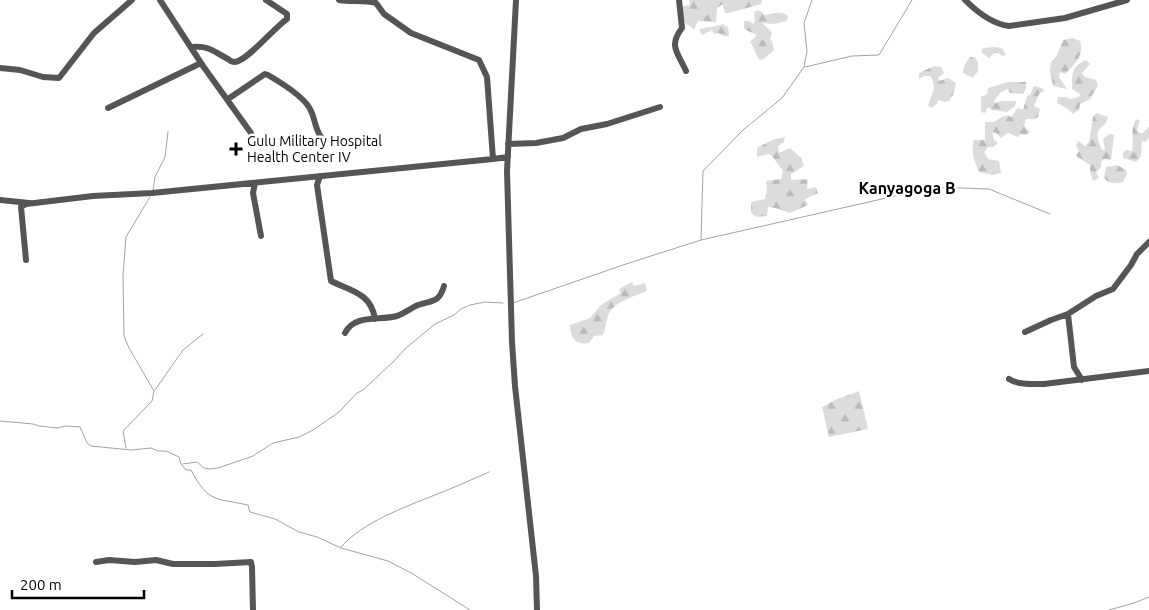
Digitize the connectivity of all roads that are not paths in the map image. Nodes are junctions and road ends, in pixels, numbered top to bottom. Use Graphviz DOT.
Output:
graph roads {
  1 [pos="132,0"];
  2 [pos="160,0"];
  3 [pos="266,0"];
  4 [pos="339,0"];
  5 [pos="516,0"];
  6 [pos="679,0"];
  7 [pos="965,0"];
  8 [pos="1127,0"];
  9 [pos="376,2"];
  10 [pos="192,47"];
  11 [pos="201,63"];
  12 [pos="0,68"];
  13 [pos="686,72"];
  14 [pos="228,99"];
  15 [pos="660,107"];
  16 [pos="108,108"];
  17 [pos="251,133"];
  18 [pos="321,137"];
  19 [pos="508,144"];
  20 [pos="508,157"];
  21 [pos="493,159"];
  22 [pos="320,176"];
  23 [pos="254,183"];
  24 [pos="0,200"];
  25 [pos="31,203"];
  26 [pos="261,236"];
  27 [pos="1149,242"];
  28 [pos="26,260"];
  29 [pos="444,286"];
  30 [pos="1068,314"];
  31 [pos="375,319"];
  32 [pos="1025,332"];
  33 [pos="345,333"];
  34 [pos="1149,371"];
  35 [pos="1009,379"];
  36 [pos="1082,380"];
  37 [pos="96,562"];
  38 [pos="253,610"];
  39 [pos="537,610"];
  1 -- 12 [label="street"];
  2 -- 10 [label="street"];
  3 -- 10 [label="street"];
  4 -- 9 [label="street"];
  5 -- 19 [label="street"];
  6 -- 13 [label="street"];
  7 -- 8 [label="street"];
  9 -- 21 [label="street"];
  10 -- 11 [label="street"];
  11 -- 14 [label="street"];
  11 -- 16 [label="street"];
  14 -- 17 [label="street"];
  14 -- 18 [label="street"];
  15 -- 19 [label="street"];
  19 -- 20 [label="street"];
  20 -- 21 [label="street"];
  20 -- 39 [label="street"];
  21 -- 22 [label="street"];
  22 -- 23 [label="street"];
  22 -- 31 [label="street"];
  23 -- 25 [label="street"];
  23 -- 26 [label="street"];
  24 -- 25 [label="street"];
  25 -- 28 [label="street"];
  27 -- 30 [label="street"];
  29 -- 31 [label="street"];
  30 -- 32 [label="street"];
  30 -- 36 [label="street"];
  31 -- 33 [label="street"];
  34 -- 36 [label="street"];
  35 -- 36 [label="street"];
  37 -- 38 [label="street"];
}
